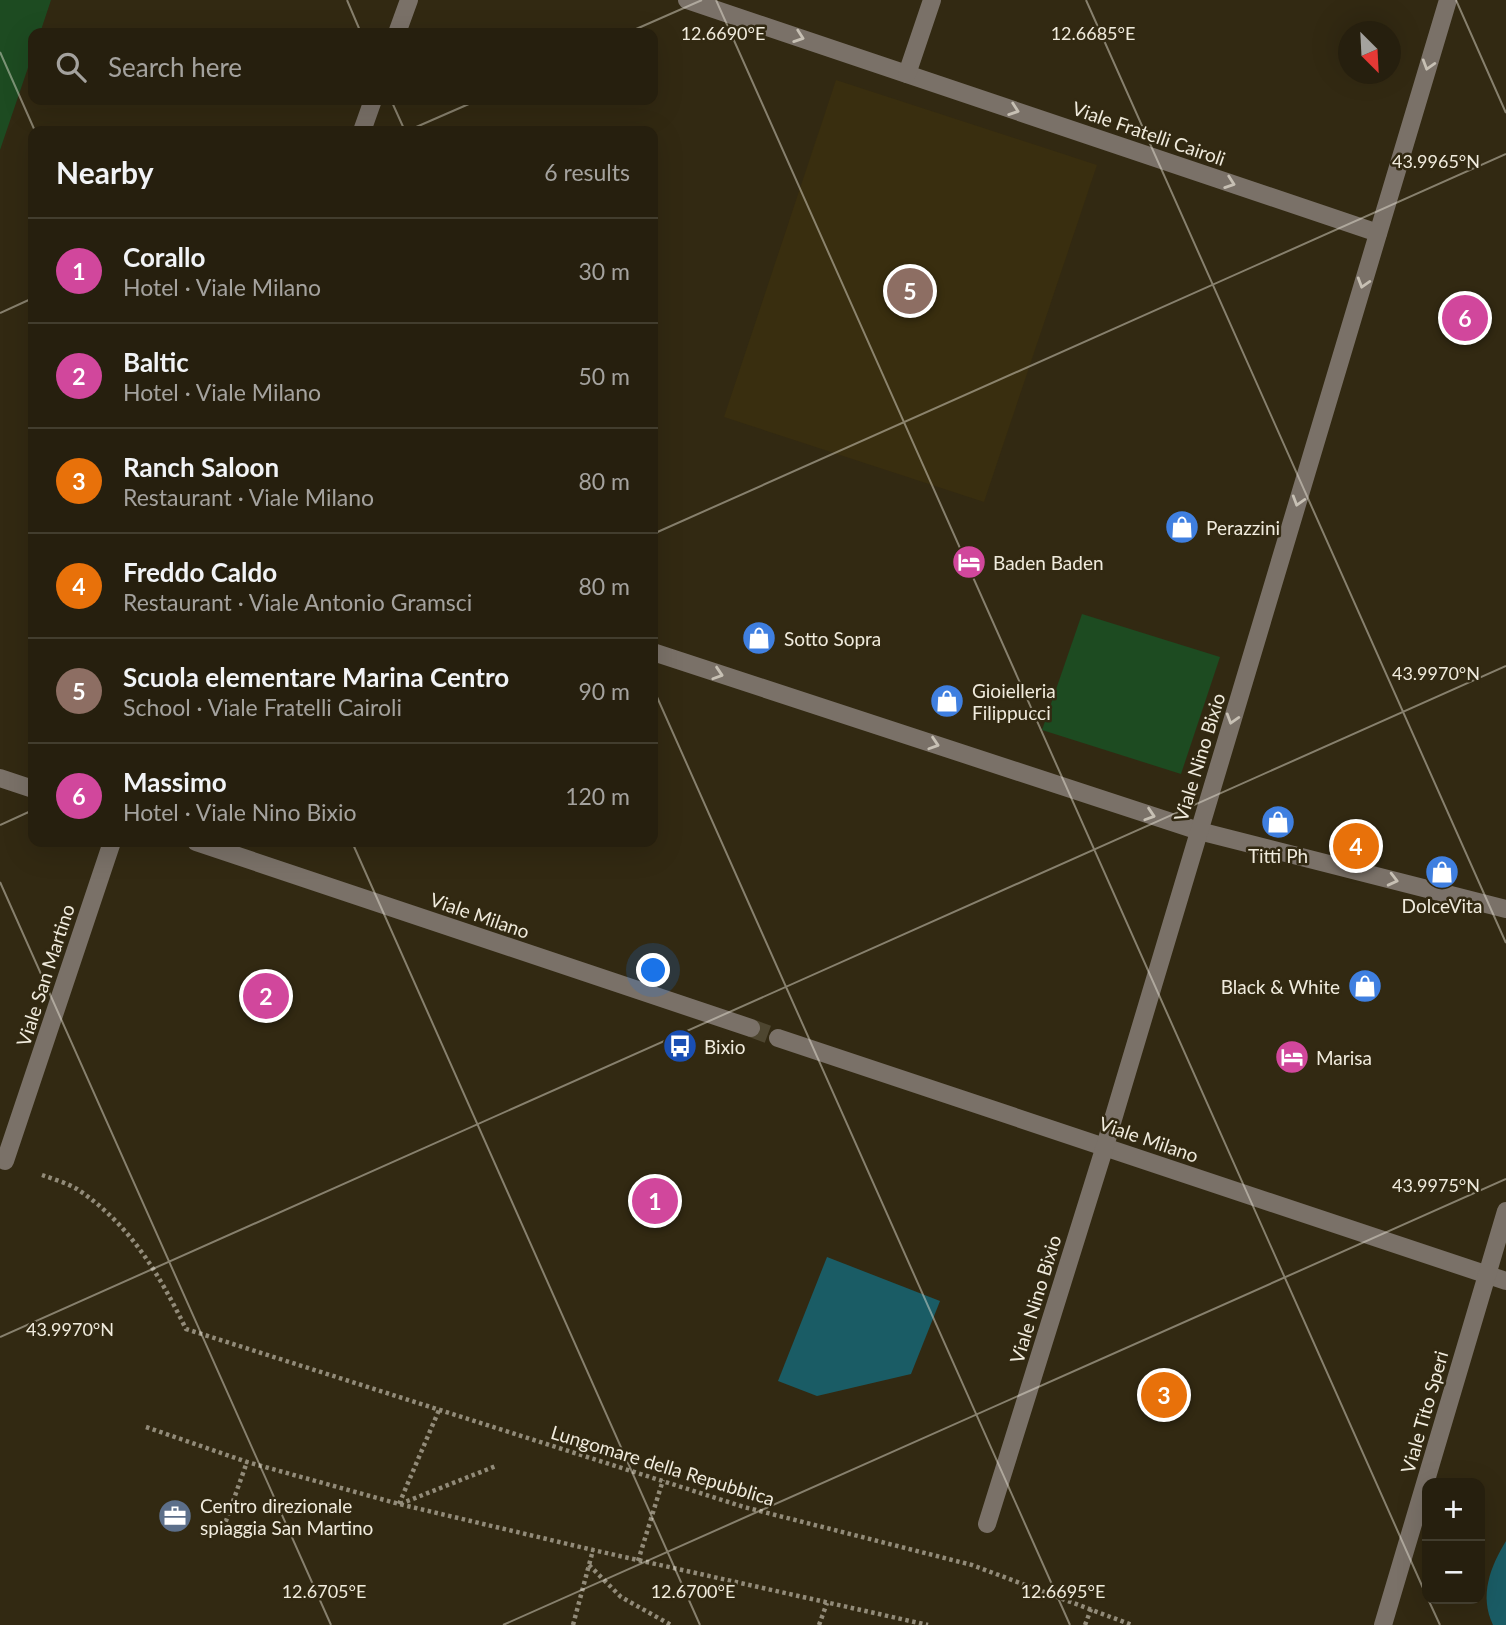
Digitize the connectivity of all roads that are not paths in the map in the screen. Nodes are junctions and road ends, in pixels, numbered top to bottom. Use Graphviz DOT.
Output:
graph roads {
  1 [pos="409,0"];
  2 [pos="687,0"];
  3 [pos="932,0"];
  4 [pos="1448,0"];
  5 [pos="399,28"];
  6 [pos="907,74"];
  7 [pos="371,105"];
  8 [pos="364,126"];
  9 [pos="1378,233"];
  10 [pos="658,654"];
  11 [pos="0,778"];
  12 [pos="28,787"];
  13 [pos="1199,831"];
  14 [pos="109,847"];
  15 [pos="210,847"];
  16 [pos="1506,909"];
  17 [pos="751,1028"];
  18 [pos="778,1038"];
  19 [pos="1105,1146"];
  20 [pos="5,1161"];
  21 [pos="1506,1211"];
  22 [pos="1486,1274"];
  23 [pos="1506,1281"];
  24 [pos="987,1524"];
  25 [pos="1383,1625"];
  1 -- 5 [label="street"];
  2 -- 6 [label="street, Viale Fratelli Cairoli, one-way"];
  3 -- 6 [label="street"];
  4 -- 9 [label="street, Viale Nino Bixio, one-way"];
  6 -- 9 [label="street, Viale Fratelli Cairoli, one-way"];
  7 -- 8 [label="street"];
  9 -- 13 [label="street, Viale Nino Bixio, one-way"];
  10 -- 13 [label="street, one-way"];
  11 -- 12 [label="street"];
  13 -- 16 [label="street, one-way"];
  13 -- 19 [label="street, Viale Nino Bixio"];
  14 -- 20 [label="street, Viale San Martino"];
  15 -- 17 [label="street, Viale Milano"];
  18 -- 19 [label="street, Viale Milano"];
  19 -- 22 [label="street, Viale Milano"];
  19 -- 24 [label="street, Viale Nino Bixio"];
  21 -- 22 [label="street, Viale Tito Speri"];
  22 -- 23 [label="street, Viale Milano"];
  22 -- 25 [label="street, Viale Tito Speri"];
}
